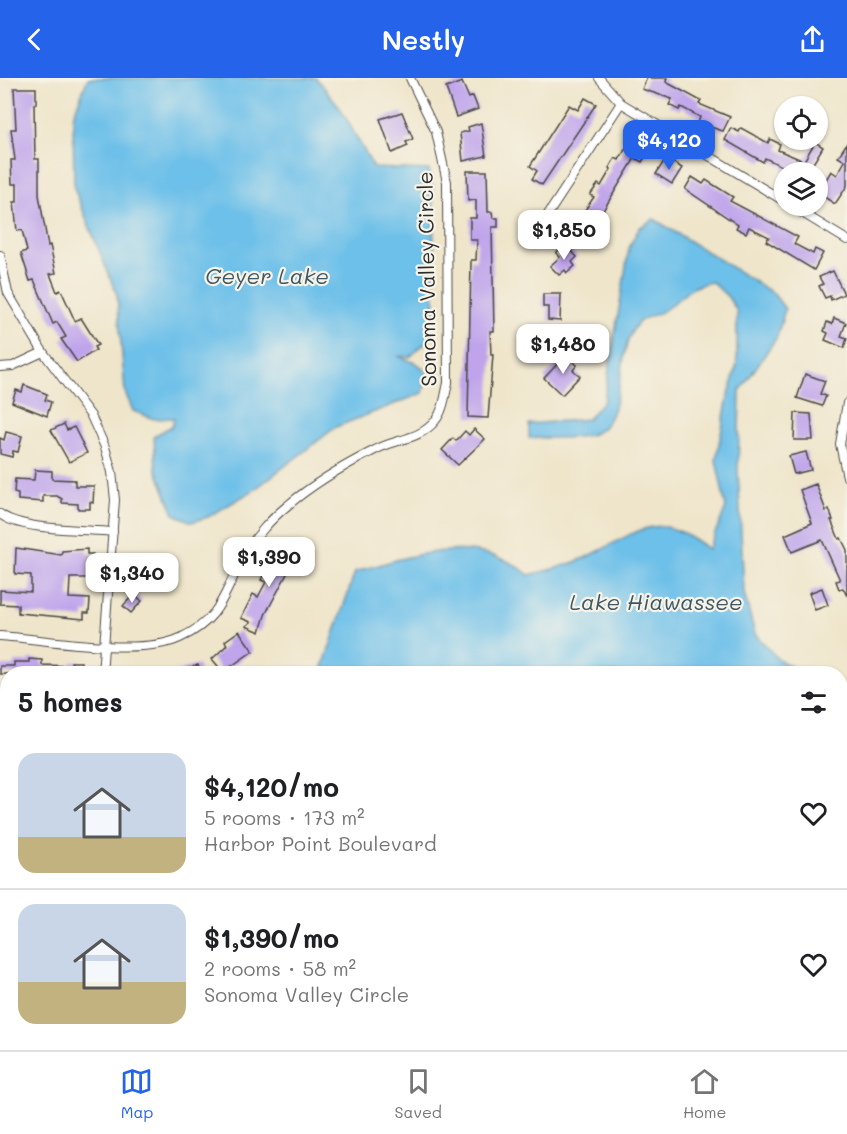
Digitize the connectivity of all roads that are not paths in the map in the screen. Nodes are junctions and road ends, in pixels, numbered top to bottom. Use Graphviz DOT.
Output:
graph roads {
  1 [pos="410,78"];
  2 [pos="599,78"];
  3 [pos="621,103"];
  4 [pos="774,195"];
  5 [pos="810,216"];
  6 [pos="541,225"];
  7 [pos="846,236"];
  8 [pos="0,255"];
  9 [pos="43,352"];
  10 [pos="0,368"];
  11 [pos="847,404"];
  12 [pos="847,477"];
  13 [pos="0,514"];
  14 [pos="112,532"];
  15 [pos="0,636"];
  16 [pos="105,644"];
  17 [pos="103,666"];
  1 -- 16 [label="street, Sonoma Valley Circle"];
  2 -- 3 [label="street"];
  3 -- 4 [label="street"];
  3 -- 6 [label="street"];
  5 -- 7 [label="street"];
  8 -- 9 [label="street"];
  9 -- 10 [label="street"];
  9 -- 14 [label="street"];
  11 -- 12 [label="street"];
  13 -- 14 [label="street"];
  14 -- 16 [label="street"];
  15 -- 16 [label="street, Sonoma Valley Circle"];
  16 -- 17 [label="street"];
}
